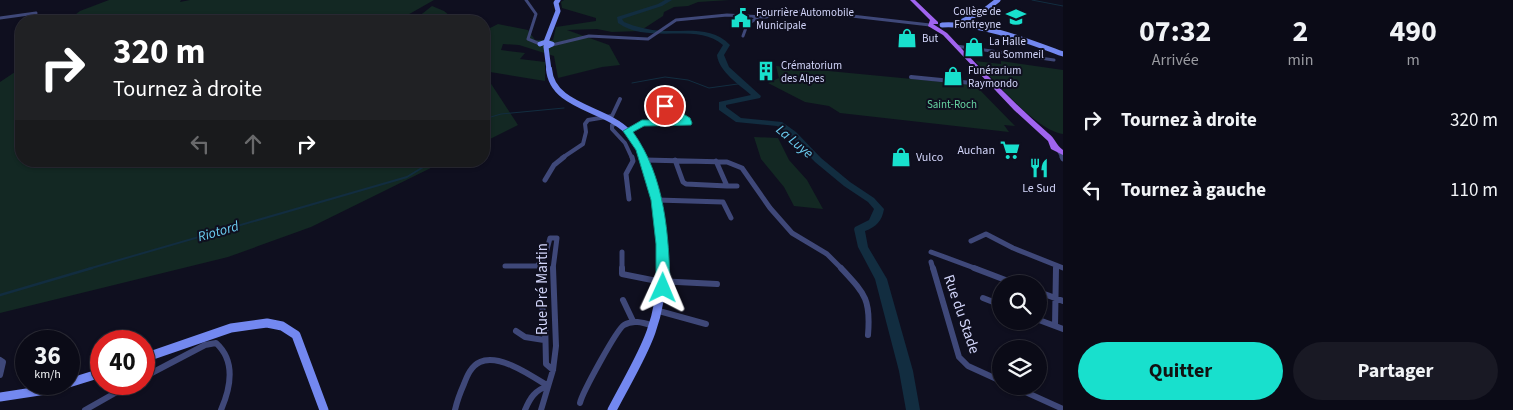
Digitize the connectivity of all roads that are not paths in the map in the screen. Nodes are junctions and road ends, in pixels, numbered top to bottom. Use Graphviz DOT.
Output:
graph roads {
  1 [pos="526,0"];
  2 [pos="557,0"];
  3 [pos="912,0"];
  4 [pos="998,0"];
  5 [pos="36,13"];
  6 [pos="22,15"];
  7 [pos="15,16"];
  8 [pos="756,16"];
  9 [pos="0,18"];
  10 [pos="963,24"];
  11 [pos="938,26"];
  12 [pos="743,36"];
  13 [pos="547,44"];
  14 [pos="956,46"];
  15 [pos="1063,54"];
  16 [pos="1054,60"];
  17 [pos="911,77"];
  18 [pos="992,85"];
  19 [pos="620,99"];
  20 [pos="662,105"];
  21 [pos="609,117"];
  22 [pos="618,123"];
  23 [pos="1033,123"];
  24 [pos="628,131"];
  25 [pos="1058,141"];
  26 [pos="1062,155"];
  27 [pos="644,160"];
  28 [pos="675,160"];
  29 [pos="716,161"];
  30 [pos="545,180"];
  31 [pos="727,186"];
  32 [pos="737,186"];
  33 [pos="629,199"];
  34 [pos="657,200"];
  35 [pos="731,218"];
  36 [pos="971,241"];
  37 [pos="622,252"];
  38 [pos="931,252"];
  39 [pos="931,262"];
  40 [pos="1056,265"];
  41 [pos="505,266"];
  42 [pos="1063,268"];
  43 [pos="992,275"];
  44 [pos="663,282"];
  45 [pos="717,284"];
  46 [pos="1047,295"];
  47 [pos="983,298"];
  48 [pos="1055,298"];
  49 [pos="623,300"];
  50 [pos="1063,301"];
  51 [pos="992,302"];
  52 [pos="542,307"];
  53 [pos="659,311"];
  54 [pos="633,321"];
  55 [pos="1047,323"];
  56 [pos="706,324"];
  57 [pos="654,326"];
  58 [pos="1055,326"];
  59 [pos="1063,330"];
  60 [pos="516,331"];
  61 [pos="868,335"];
  62 [pos="544,340"];
  63 [pos="155,354"];
  64 [pos="0,360"];
  65 [pos="553,370"];
  66 [pos="155,371"];
  67 [pos="0,375"];
  68 [pos="90,377"];
  69 [pos="992,377"];
  70 [pos="548,386"];
  71 [pos="112,395"];
  72 [pos="1032,395"];
  73 [pos="0,397"];
  74 [pos="580,404"];
  75 [pos="1063,409"];
  76 [pos="85,410"];
  77 [pos="221,410"];
  78 [pos="324,410"];
  79 [pos="455,410"];
  80 [pos="524,410"];
  81 [pos="541,410"];
  82 [pos="612,410"];
  1 -- 13 [label="street"];
  2 -- 13 [label="street"];
  3 -- 11 [label="main road"];
  4 -- 10 [label="street"];
  5 -- 6 [label="street"];
  7 -- 9 [label="street"];
  8 -- 11 [label="street"];
  8 -- 12 [label="street"];
  8 -- 13 [label="street"];
  10 -- 11 [label="street"];
  10 -- 15 [label="street"];
  11 -- 14 [label="main road"];
  13 -- 21 [label="street"];
  14 -- 16 [label="street"];
  14 -- 18 [label="main road"];
  17 -- 18 [label="street"];
  18 -- 23 [label="main road"];
  19 -- 21 [label="street"];
  20 -- 24 [label="street"];
  21 -- 22 [label="street"];
  21 -- 30 [label="street"];
  22 -- 24 [label="street"];
  22 -- 33 [label="street"];
  23 -- 25 [label="main road"];
  24 -- 27 [label="street"];
  25 -- 26 [label="main road"];
  27 -- 28 [label="street"];
  27 -- 34 [label="street"];
  28 -- 29 [label="street"];
  28 -- 31 [label="street"];
  29 -- 31 [label="street"];
  29 -- 61 [label="street"];
  31 -- 32 [label="street"];
  34 -- 35 [label="street"];
  34 -- 44 [label="street"];
  36 -- 40 [label="street"];
  37 -- 44 [label="street"];
  38 -- 43 [label="street"];
  39 -- 69 [label="street, Rue du Stade"];
  40 -- 42 [label="street"];
  40 -- 48 [label="street"];
  41 -- 65 [label="street, Rue Pré Martin"];
  44 -- 45 [label="street"];
  44 -- 53 [label="street"];
  46 -- 48 [label="street"];
  47 -- 51 [label="street"];
  48 -- 50 [label="street"];
  48 -- 58 [label="street"];
  49 -- 54 [label="street"];
  52 -- 62 [label="street"];
  53 -- 56 [label="street"];
  53 -- 57 [label="street"];
  54 -- 57 [label="street"];
  54 -- 74 [label="street"];
  55 -- 58 [label="street"];
  57 -- 82 [label="street"];
  58 -- 59 [label="street"];
  60 -- 62 [label="street"];
  62 -- 65 [label="street"];
  63 -- 78 [label="street"];
  64 -- 67 [label="street"];
  65 -- 70 [label="street, Rue Pré Martin"];
  66 -- 77 [label="street"];
  68 -- 73 [label="street"];
  70 -- 79 [label="street"];
  70 -- 80 [label="street"];
  70 -- 81 [label="street, Rue Pré Martin"];
  71 -- 76 [label="street"];
  72 -- 75 [label="street"];
}
